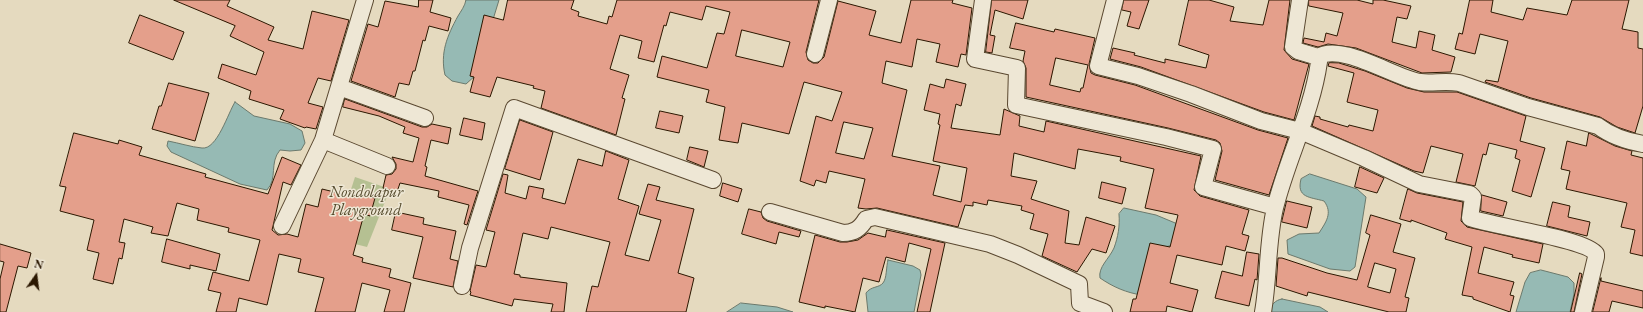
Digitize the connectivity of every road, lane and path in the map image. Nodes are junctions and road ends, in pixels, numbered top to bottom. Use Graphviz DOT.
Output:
graph roads {
  1 [pos="365,0"];
  2 [pos="828,0"];
  3 [pos="983,0"];
  4 [pos="1115,0"];
  5 [pos="1300,0"];
  6 [pos="815,54"];
  7 [pos="1318,57"];
  8 [pos="339,87"];
  9 [pos="426,118"];
  10 [pos="1300,132"];
  11 [pos="323,140"];
  12 [pos="1643,144"];
  13 [pos="387,166"];
  14 [pos="713,180"];
  15 [pos="1275,207"];
  16 [pos="770,212"];
  17 [pos="282,226"];
  18 [pos="462,286"];
  19 [pos="1104,312"];
  20 [pos="1263,312"];
  21 [pos="1583,312"];
  1 -- 8 [label="street"];
  2 -- 6 [label="street"];
  3 -- 15 [label="street"];
  4 -- 10 [label="street"];
  5 -- 7 [label="street"];
  7 -- 10 [label="street"];
  7 -- 12 [label="street"];
  8 -- 9 [label="street"];
  8 -- 11 [label="street"];
  10 -- 15 [label="street"];
  10 -- 21 [label="street"];
  11 -- 13 [label="street"];
  11 -- 17 [label="street"];
  14 -- 18 [label="street"];
  15 -- 20 [label="street"];
  16 -- 19 [label="street"];
}
